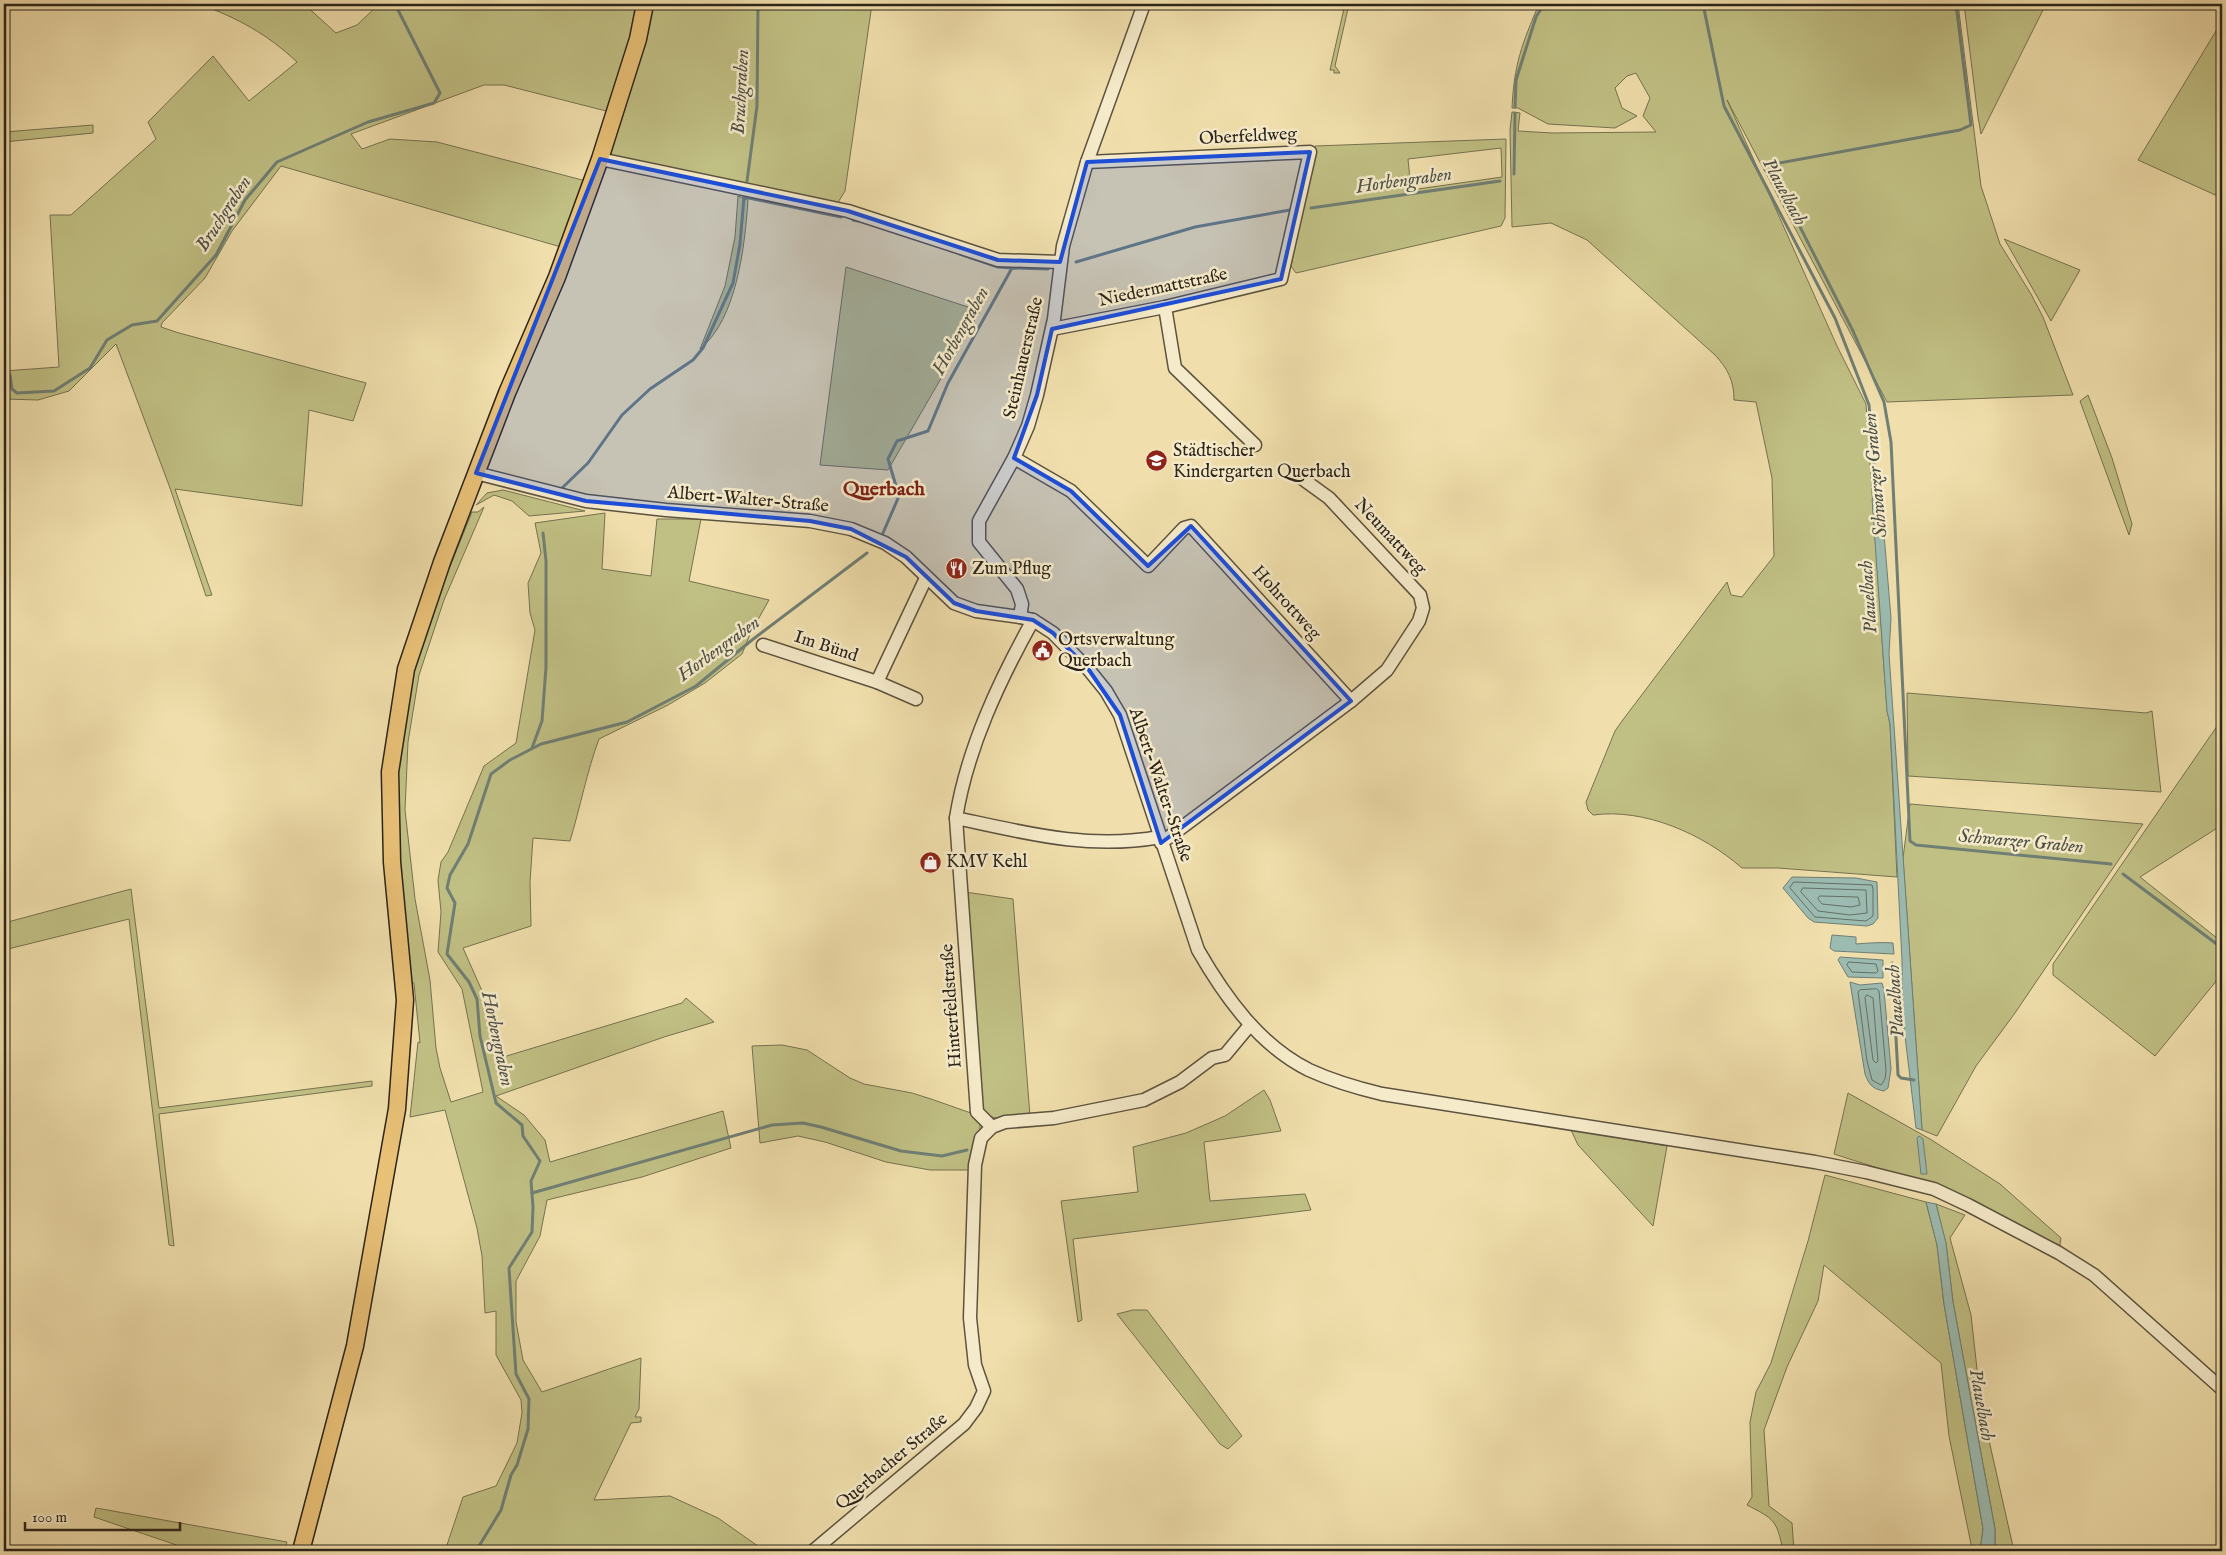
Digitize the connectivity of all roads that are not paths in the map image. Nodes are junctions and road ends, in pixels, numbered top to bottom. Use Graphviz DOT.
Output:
graph roads {
  1 [pos="645,4"];
  2 [pos="1144,4"];
  3 [pos="600,159"];
  4 [pos="1087,162"];
  5 [pos="1060,262"];
  6 [pos="1281,279"];
  7 [pos="1165,307"];
  8 [pos="1052,329"];
  9 [pos="1255,445"];
  10 [pos="1014,458"];
  11 [pos="476,473"];
  12 [pos="1300,477"];
  13 [pos="926,578"];
  14 [pos="1020,617"];
  15 [pos="1033,620"];
  16 [pos="763,645"];
  17 [pos="878,682"];
  18 [pos="916,698"];
  19 [pos="1351,701"];
  20 [pos="956,818"];
  21 [pos="1160,840"];
  22 [pos="1250,1025"];
  23 [pos="992,1127"];
  24 [pos="2222,1389"];
  25 [pos="302,1551"];
  26 [pos="813,1551"];
  1 -- 3 [label="main road"];
  2 -- 4 [label="street, Steinhauerstraße"];
  3 -- 5 [label="street"];
  3 -- 11 [label="main road"];
  4 -- 5 [label="street, Steinhauerstraße"];
  4 -- 6 [label="street, Oberfeldweg"];
  5 -- 8 [label="street, Steinhauerstraße"];
  6 -- 7 [label="street, Niedermattstraße"];
  7 -- 8 [label="street, Niedermattstraße"];
  7 -- 9 [label="street"];
  8 -- 10 [label="street, Steinhauerstraße"];
  10 -- 14 [label="street, Steinhauerstraße"];
  10 -- 19 [label="street, Hohrottweg"];
  11 -- 13 [label="street, Albert-Walter-Straße"];
  11 -- 25 [label="main road"];
  12 -- 19 [label="street, Neumattweg"];
  13 -- 14 [label="street, Albert-Walter-Straße"];
  13 -- 17 [label="street"];
  14 -- 15 [label="street, Albert-Walter-Straße"];
  15 -- 20 [label="street, Hinterfeldstraße"];
  15 -- 21 [label="street, Albert-Walter-Straße"];
  16 -- 17 [label="street, Im Bünd"];
  17 -- 18 [label="street, Im Bünd"];
  19 -- 21 [label="street"];
  20 -- 21 [label="street"];
  20 -- 23 [label="street, Hinterfeldstraße"];
  21 -- 22 [label="street, Albert-Walter-Straße"];
  22 -- 23 [label="street"];
  22 -- 24 [label="street, Albert-Walter-Straße"];
  23 -- 26 [label="street, Querbacher Straße"];
}
